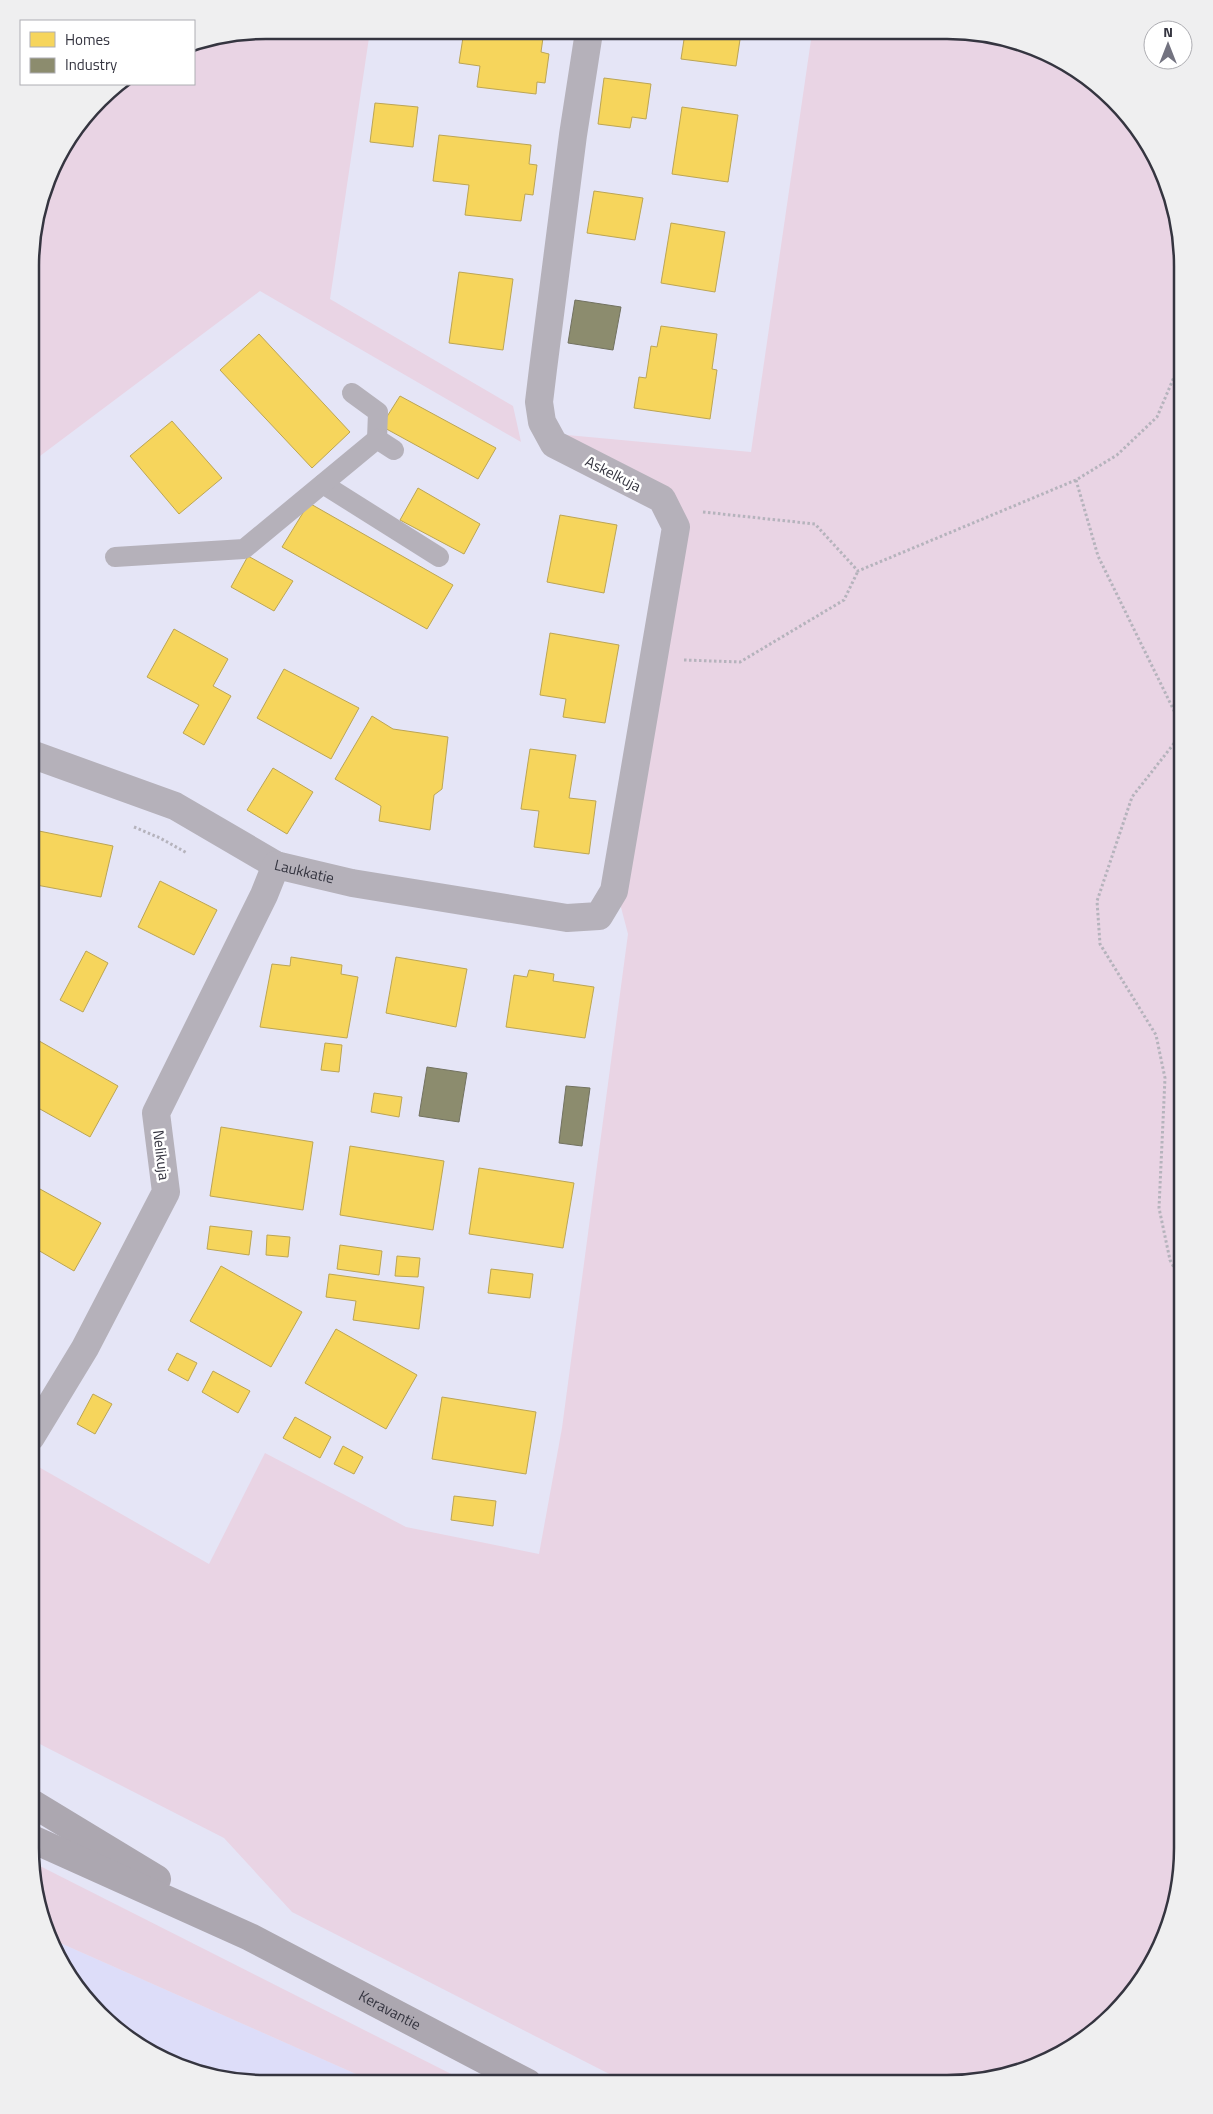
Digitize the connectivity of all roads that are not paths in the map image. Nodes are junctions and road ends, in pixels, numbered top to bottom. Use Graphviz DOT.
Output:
graph roads {
  1 [pos="588,39"];
  2 [pos="352,393"];
  3 [pos="377,439"];
  4 [pos="394,450"];
  5 [pos="324,484"];
  6 [pos="115,557"];
  7 [pos="439,557"];
  8 [pos="39,757"];
  9 [pos="276,865"];
  10 [pos="599,916"];
  11 [pos="39,1422"];
  12 [pos="39,1807"];
  13 [pos="39,1842"];
  14 [pos="250,1936"];
  15 [pos="513,2075"];
  1 -- 10 [label="street, Askelkuja"];
  2 -- 3 [label="lane"];
  3 -- 4 [label="lane"];
  3 -- 5 [label="lane"];
  5 -- 6 [label="lane"];
  5 -- 7 [label="lane"];
  8 -- 9 [label="street, Laukkatie"];
  9 -- 10 [label="street, Laukkatie"];
  9 -- 11 [label="street, Nelikuja"];
  12 -- 14 [label="main road, Keravantie"];
  13 -- 14 [label="main road, Keravantie"];
  14 -- 15 [label="main road, Keravantie"];
}
